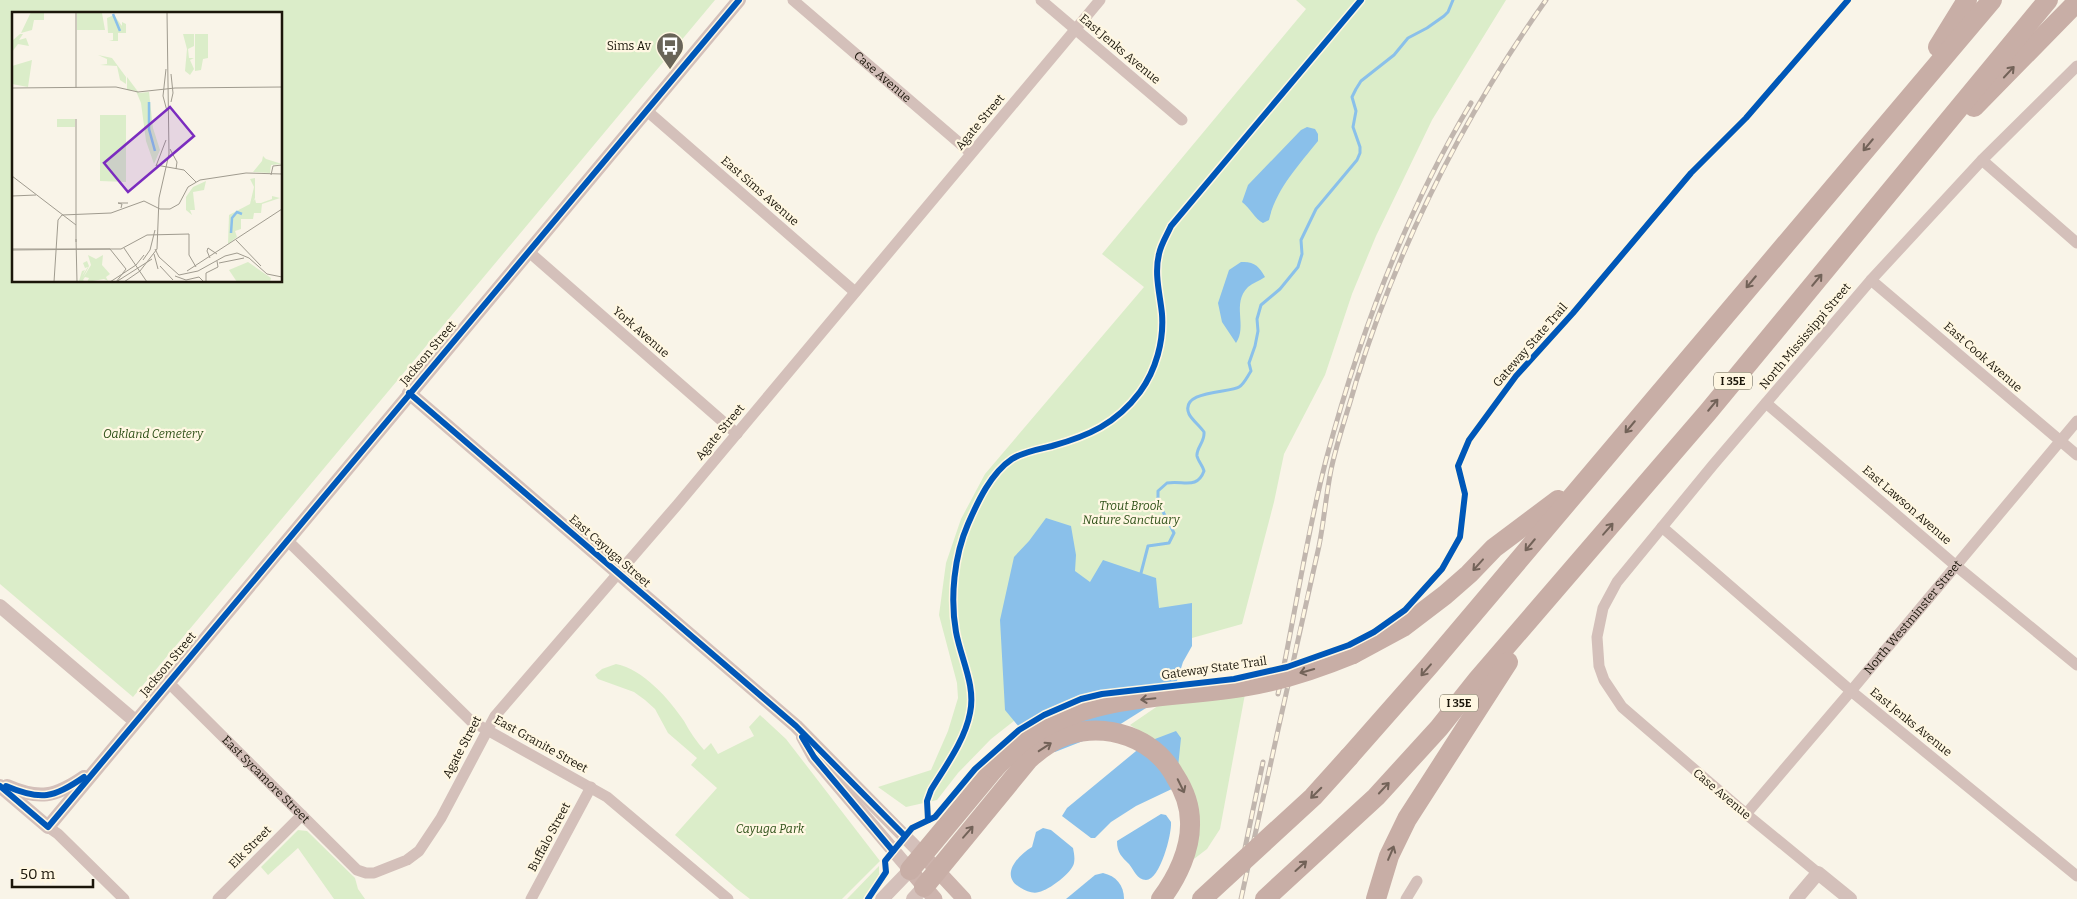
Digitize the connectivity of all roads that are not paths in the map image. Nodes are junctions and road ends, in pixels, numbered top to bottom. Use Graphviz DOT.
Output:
graph roads {
  1 [pos="739,0"];
  2 [pos="793,0"];
  3 [pos="1041,0"];
  4 [pos="1100,0"];
  5 [pos="1967,0"];
  6 [pos="1992,0"];
  7 [pos="2048,0"];
  8 [pos="2077,2"];
  9 [pos="1075,30"];
  10 [pos="2077,66"];
  11 [pos="1899,108"];
  12 [pos="646,110"];
  13 [pos="1182,120"];
  14 [pos="971,153"];
  15 [pos="1982,160"];
  16 [pos="1888,194"];
  17 [pos="2077,243"];
  18 [pos="528,252"];
  19 [pos="1871,280"];
  20 [pos="855,292"];
  21 [pos="410,393"];
  22 [pos="1766,403"];
  23 [pos="2077,421"];
  24 [pos="737,434"];
  25 [pos="2060,441"];
  26 [pos="2077,455"];
  27 [pos="1584,481"];
  28 [pos="1662,528"];
  29 [pos="287,540"];
  30 [pos="1955,565"];
  31 [pos="619,573"];
  32 [pos="1562,582"];
  33 [pos="0,606"];
  34 [pos="2077,665"];
  35 [pos="1604,680"];
  36 [pos="168,682"];
  37 [pos="1851,691"];
  38 [pos="135,721"];
  39 [pos="796,726"];
  40 [pos="486,729"];
  41 [pos="94,770"];
  42 [pos="0,784"];
  43 [pos="591,788"];
  44 [pos="1746,814"];
  45 [pos="302,815"];
  46 [pos="48,827"];
  47 [pos="916,862"];
  48 [pos="938,870"];
  49 [pos="366,873"];
  50 [pos="1818,873"];
  51 [pos="2077,876"];
  52 [pos="1417,881"];
  53 [pos="924,895"];
  54 [pos="124,899"];
  55 [pos="218,899"];
  56 [pos="531,899"];
  57 [pos="728,899"];
  58 [pos="882,899"];
  59 [pos="964,899"];
  60 [pos="1161,899"];
  61 [pos="1202,899"];
  62 [pos="1265,899"];
  63 [pos="1376,899"];
  64 [pos="1406,899"];
  65 [pos="1796,899"];
  66 [pos="1850,899"];
  1 -- 12 [label="street, Jackson Street"];
  2 -- 14 [label="street, Case Avenue"];
  3 -- 9 [label="street, East Jenks Avenue"];
  4 -- 9 [label="street, Agate Street"];
  5 -- 11 [label="highway"];
  6 -- 11 [label="highway"];
  7 -- 16 [label="highway, I 35E"];
  16 -- 8 [label="highway, one-way"];
  9 -- 13 [label="street, East Jenks Avenue"];
  9 -- 14 [label="street, Agate Street"];
  10 -- 15 [label="street, North Mississippi Street"];
  11 -- 27 [label="highway, one-way"];
  12 -- 18 [label="street, Jackson Street"];
  12 -- 20 [label="street, East Sims Avenue"];
  14 -- 20 [label="street, Agate Street"];
  15 -- 17 [label="street"];
  15 -- 19 [label="street, North Mississippi Street"];
  32 -- 16 [label="highway, I 35E, one-way"];
  18 -- 21 [label="street, Jackson Street"];
  18 -- 24 [label="street, York Avenue"];
  19 -- 22 [label="street, North Mississippi Street"];
  19 -- 25 [label="street, East Cook Avenue"];
  20 -- 24 [label="street, Agate Street"];
  21 -- 29 [label="street, Jackson Street"];
  21 -- 31 [label="street, East Cayuga Street"];
  22 -- 28 [label="street, North Mississippi Street"];
  22 -- 30 [label="street, East Lawson Avenue"];
  23 -- 25 [label="street, North Westminster Street"];
  24 -- 31 [label="street, Agate Street"];
  25 -- 26 [label="street, East Cook Avenue"];
  25 -- 30 [label="street, North Westminster Street"];
  27 -- 47 [label="highway, one-way, bridge"];
  27 -- 61 [label="highway, one-way, bridge"];
  28 -- 35 [label="street, North Mississippi Street"];
  28 -- 37 [label="street, East Jenks Avenue"];
  29 -- 36 [label="street, Jackson Street"];
  29 -- 40 [label="street, East Granite Street"];
  30 -- 34 [label="street, East Lawson Avenue"];
  30 -- 37 [label="street, North Westminster Street"];
  31 -- 39 [label="street, East Cayuga Street"];
  31 -- 40 [label="street, Agate Street"];
  62 -- 32 [label="highway, I 35E, one-way"];
  63 -- 32 [label="highway, one-way"];
  33 -- 38 [label="street"];
  35 -- 44 [label="street, Case Avenue"];
  36 -- 38 [label="street, Jackson Street"];
  36 -- 45 [label="street, East Sycamore Street"];
  37 -- 44 [label="street, North Westminster Street"];
  37 -- 51 [label="street, East Jenks Avenue"];
  38 -- 41 [label="street, Jackson Street"];
  39 -- 47 [label="street, East Cayuga Street"];
  39 -- 47 [label="street, East Cayuga Street"];
  40 -- 43 [label="street, East Granite Street"];
  40 -- 49 [label="street, Agate Street"];
  41 -- 42 [label="street"];
  41 -- 46 [label="street, Jackson Street"];
  42 -- 46 [label="street"];
  43 -- 56 [label="street, Buffalo Street"];
  43 -- 57 [label="street, East Granite Street"];
  44 -- 50 [label="street, Case Avenue"];
  45 -- 49 [label="street, East Sycamore Street"];
  45 -- 55 [label="street, Elk Street"];
  46 -- 54 [label="street"];
  47 -- 48 [label="main road, East Cayuga Street"];
  47 -- 53 [label="main road, East Cayuga Street"];
  47 -- 58 [label="street"];
  48 -- 53 [label="highway"];
  48 -- 59 [label="main road, East Cayuga Street"];
  48 -- 60 [label="highway, one-way"];
  50 -- 65 [label="street"];
  50 -- 66 [label="street, Case Avenue"];
  52 -- 64 [label="street"];
}
